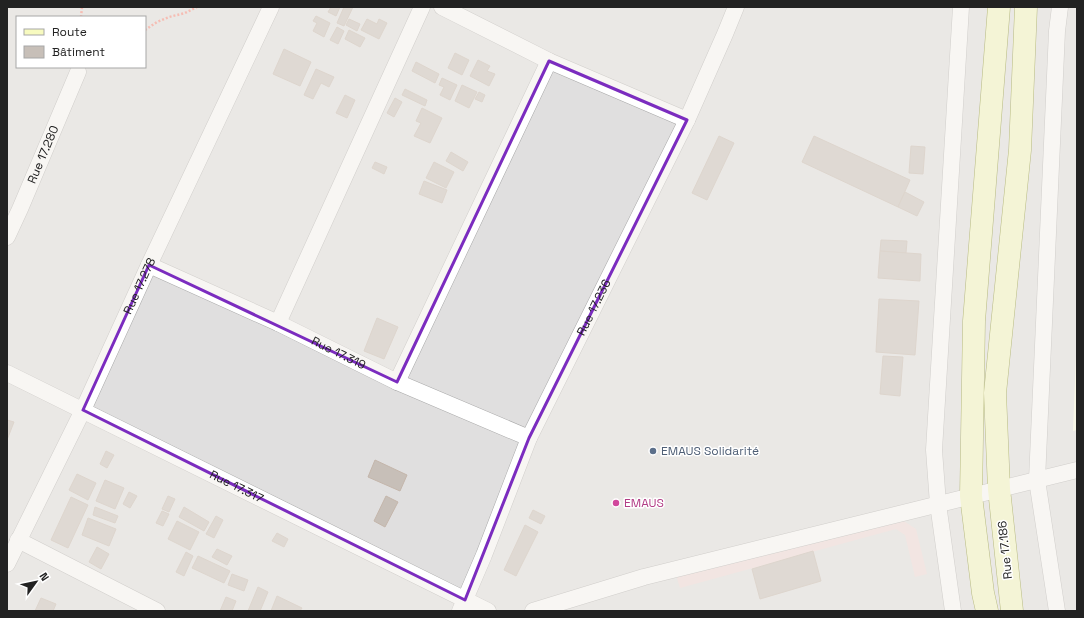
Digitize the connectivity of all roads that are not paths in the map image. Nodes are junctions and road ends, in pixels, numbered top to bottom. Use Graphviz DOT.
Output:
graph roads {
  1 [pos="271,7"];
  2 [pos="422,7"];
  3 [pos="442,7"];
  4 [pos="736,7"];
  5 [pos="961,7"];
  6 [pos="999,7"];
  7 [pos="1026,7"];
  8 [pos="1060,7"];
  9 [pos="549,61"];
  10 [pos="78,72"];
  11 [pos="686,120"];
  12 [pos="7,237"];
  13 [pos="149,265"];
  14 [pos="278,323"];
  15 [pos="7,373"];
  16 [pos="398,382"];
  17 [pos="83,410"];
  18 [pos="529,438"];
  19 [pos="1077,470"];
  20 [pos="1037,480"];
  21 [pos="999,489"];
  22 [pos="971,496"];
  23 [pos="938,504"];
  24 [pos="18,540"];
  25 [pos="7,564"];
  26 [pos="463,605"];
  27 [pos="154,610"];
  28 [pos="488,611"];
  29 [pos="533,611"];
  30 [pos="953,611"];
  31 [pos="987,611"];
  32 [pos="1012,611"];
  33 [pos="1057,611"];
  1 -- 13 [label="street, Rue 17.278"];
  2 -- 14 [label="street"];
  3 -- 9 [label="street"];
  4 -- 11 [label="street, Rue 17.236"];
  5 -- 23 [label="street"];
  6 -- 22 [label="main road"];
  7 -- 21 [label="main road, Rue 17.186"];
  8 -- 20 [label="street"];
  9 -- 11 [label="street"];
  9 -- 16 [label="street"];
  10 -- 12 [label="street, Rue 17.280"];
  11 -- 18 [label="street, Rue 17.236"];
  13 -- 14 [label="street, Rue 17.319"];
  13 -- 17 [label="street, Rue 17.278"];
  14 -- 16 [label="street, Rue 17.319"];
  15 -- 17 [label="street, Rue 17.317"];
  16 -- 18 [label="street, Rue 17.319"];
  17 -- 24 [label="street, Rue 17.278"];
  17 -- 26 [label="street, Rue 17.317"];
  18 -- 26 [label="street, Rue 17.236"];
  19 -- 20 [label="street"];
  20 -- 21 [label="street"];
  20 -- 33 [label="street"];
  21 -- 22 [label="street"];
  21 -- 32 [label="main road, Rue 17.186"];
  22 -- 23 [label="street"];
  22 -- 31 [label="main road"];
  23 -- 29 [label="street"];
  23 -- 30 [label="street"];
  24 -- 25 [label="street, Rue 17.278"];
  24 -- 27 [label="street"];
  26 -- 28 [label="street, Rue 17.317"];
}
